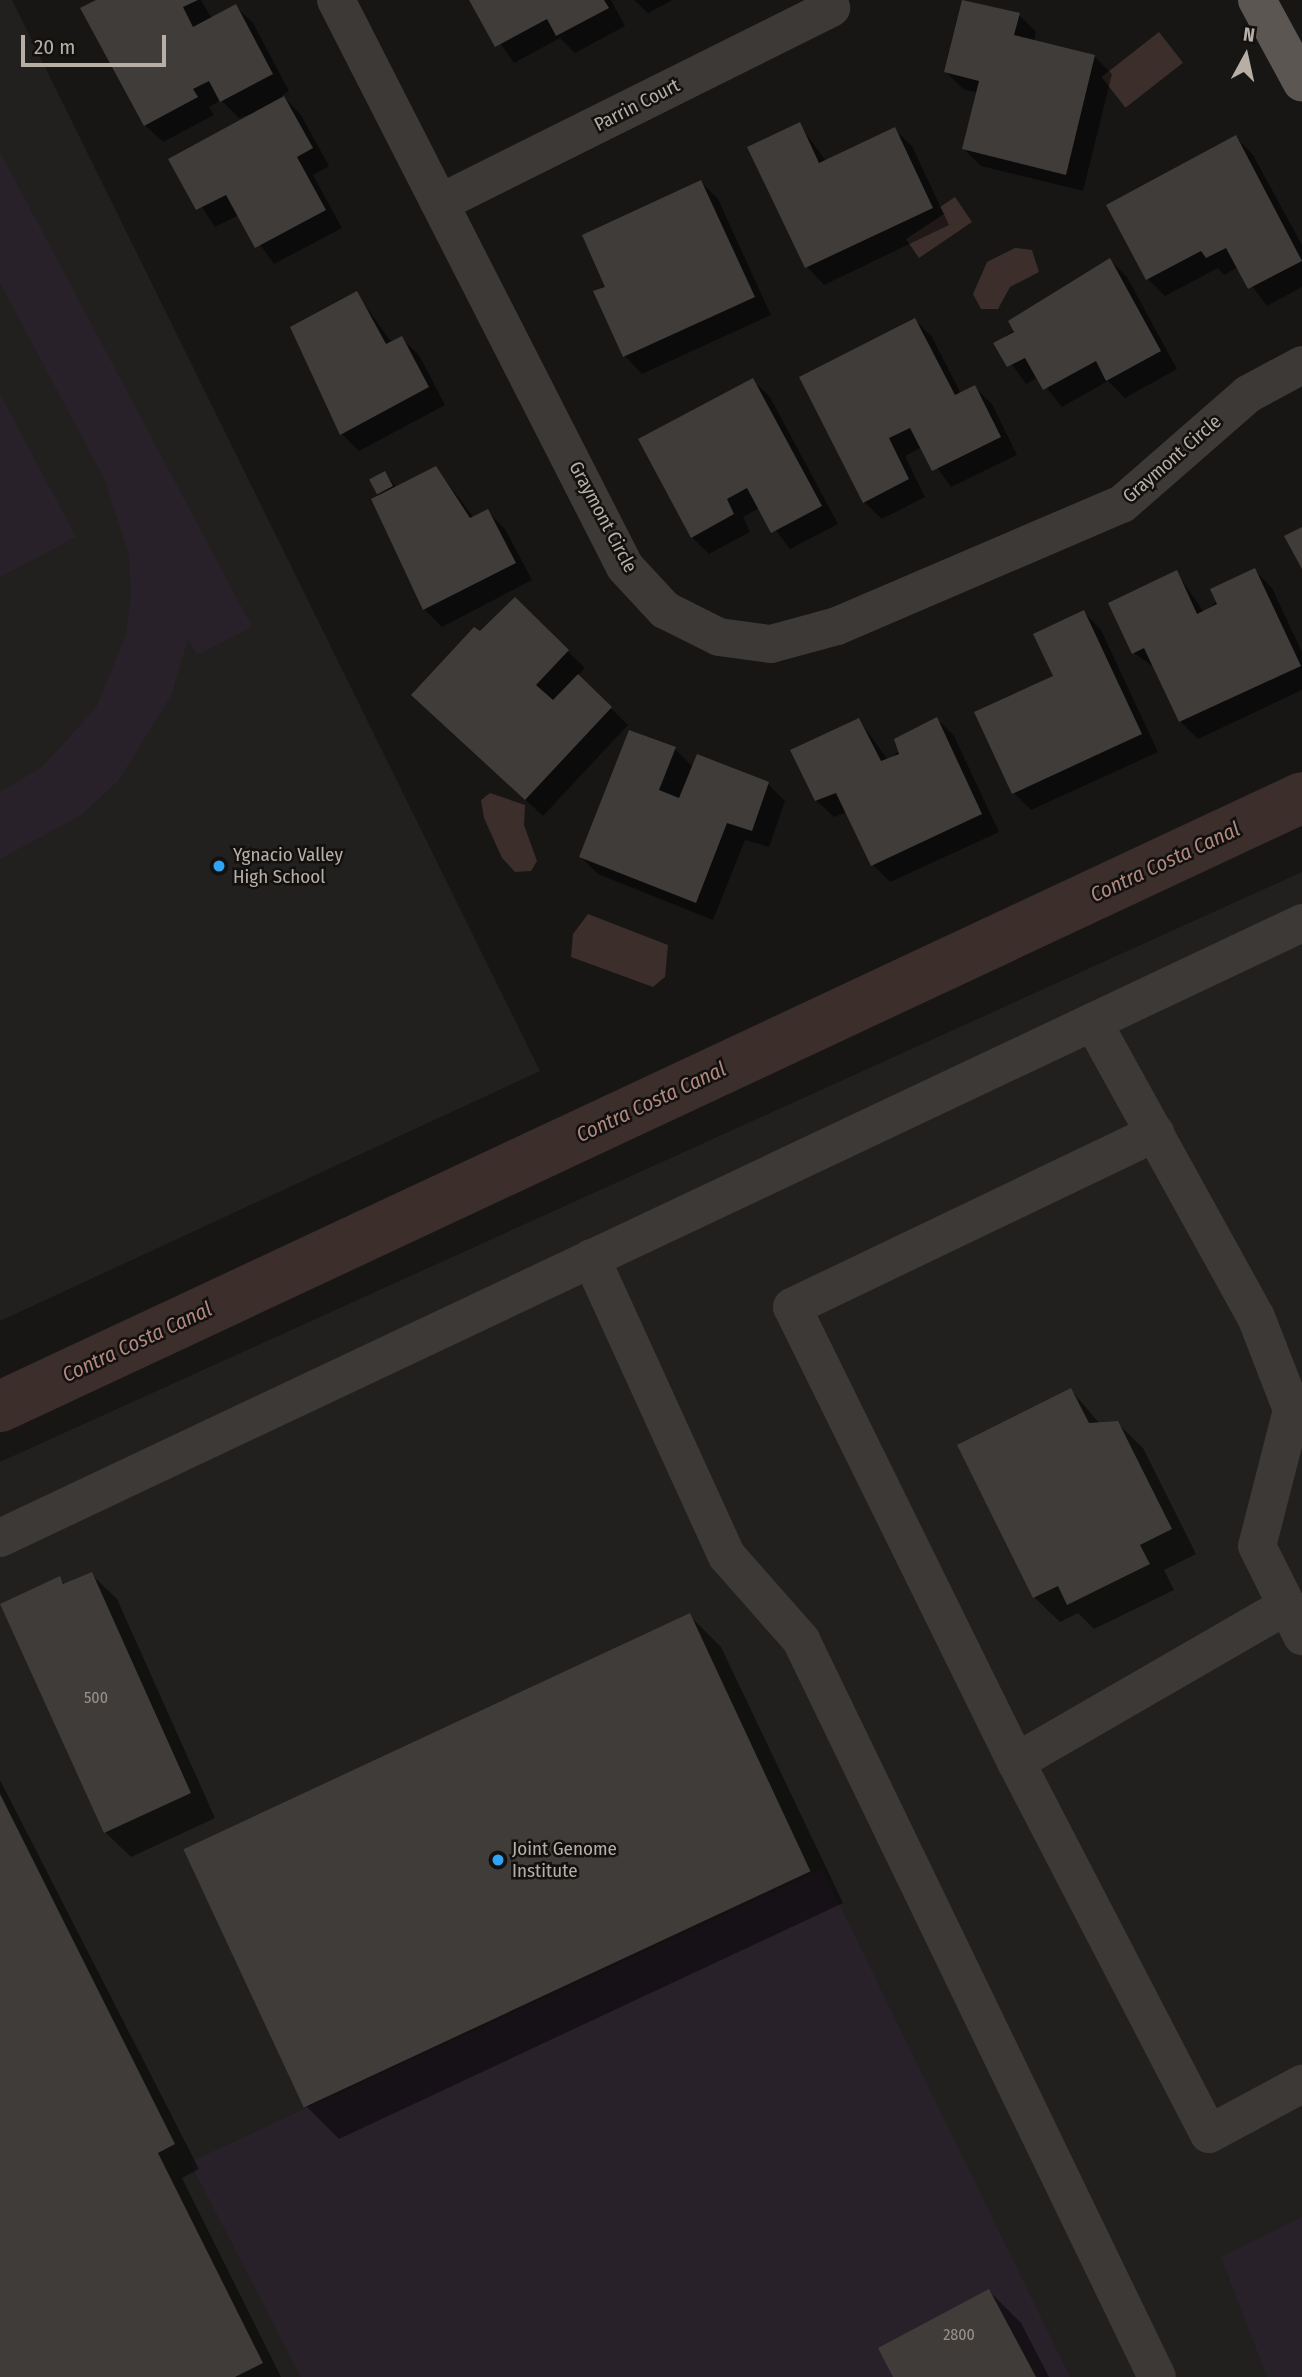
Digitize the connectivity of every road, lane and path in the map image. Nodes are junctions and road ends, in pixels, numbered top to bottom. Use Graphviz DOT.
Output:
graph roads {
  1 [pos="336,0"];
  2 [pos="1257,0"];
  3 [pos="831,8"];
  4 [pos="1302,83"];
  5 [pos="442,202"];
  6 [pos="1302,365"];
  7 [pos="1302,923"];
  8 [pos="1093,1022"];
  9 [pos="1155,1133"];
  10 [pos="590,1258"];
  11 [pos="0,1538"];
  12 [pos="1294,1621"];
  13 [pos="1016,1762"];
  14 [pos="1302,2084"];
  15 [pos="1157,2377"];
  1 -- 5 [label="street, Graymont Circle"];
  2 -- 4 [label="main road"];
  3 -- 5 [label="street, Parrin Court"];
  5 -- 6 [label="street, Graymont Circle"];
  7 -- 8 [label="street"];
  8 -- 9 [label="street"];
  8 -- 10 [label="street"];
  9 -- 12 [label="street"];
  9 -- 13 [label="street"];
  10 -- 11 [label="street"];
  10 -- 15 [label="street"];
  12 -- 13 [label="street"];
  13 -- 14 [label="street"];
}
